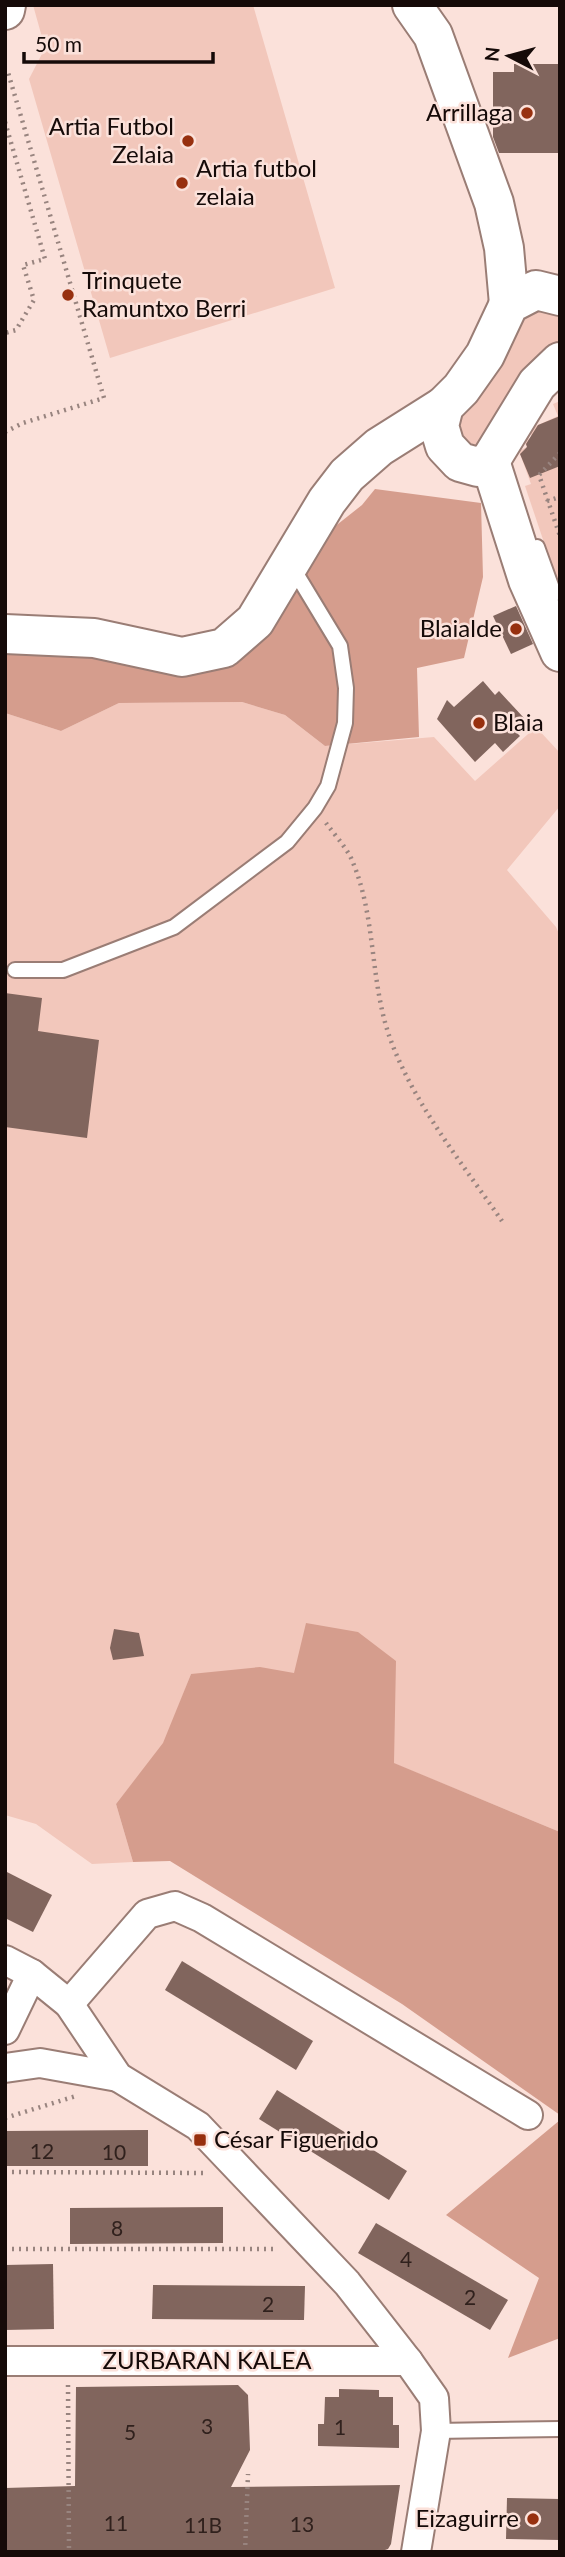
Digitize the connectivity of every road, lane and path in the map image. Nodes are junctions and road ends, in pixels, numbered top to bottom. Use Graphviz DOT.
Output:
graph roads {
  1 [pos="412,5"];
  2 [pos="7,69"];
  3 [pos="5,122"];
  4 [pos="535,297"];
  5 [pos="5,333"];
  6 [pos="560,362"];
  7 [pos="444,406"];
  8 [pos="5,432"];
  9 [pos="379,447"];
  10 [pos="560,453"];
  11 [pos="490,479"];
  12 [pos="560,497"];
  13 [pos="547,501"];
  14 [pos="560,536"];
  15 [pos="534,537"];
  16 [pos="291,564"];
  17 [pos="560,610"];
  18 [pos="5,634"];
  19 [pos="560,652"];
  20 [pos="315,808"];
  21 [pos="15,970"];
  22 [pos="504,1224"];
  23 [pos="5,1960"];
  24 [pos="32,1974"];
  25 [pos="69,2004"];
  26 [pos="5,2030"];
  27 [pos="5,2068"];
  28 [pos="118,2077"];
  29 [pos="528,2115"];
  30 [pos="5,2118"];
  31 [pos="5,2172"];
  32 [pos="242,2173"];
  33 [pos="5,2249"];
  34 [pos="315,2249"];
  35 [pos="5,2361"];
  36 [pos="68,2361"];
  37 [pos="408,2361"];
  38 [pos="560,2429"];
  39 [pos="436,2431"];
  40 [pos="248,2474"];
  41 [pos="69,2552"];
  42 [pos="245,2552"];
  43 [pos="416,2552"];
  1 -- 4 [label="street"];
  2 -- 8 [label="path"];
  3 -- 5 [label="path"];
  4 -- 7 [label="street"];
  6 -- 11 [label="street"];
  7 -- 9 [label="street"];
  7 -- 11 [label="street"];
  9 -- 11 [label="street"];
  9 -- 16 [label="street"];
  10 -- 13 [label="path"];
  11 -- 19 [label="street"];
  12 -- 13 [label="path"];
  13 -- 14 [label="path"];
  15 -- 17 [label="lane"];
  16 -- 18 [label="street"];
  16 -- 20 [label="lane"];
  20 -- 21 [label="lane"];
  20 -- 22 [label="path"];
  23 -- 24 [label="street"];
  24 -- 25 [label="street"];
  24 -- 26 [label="street"];
  25 -- 28 [label="street"];
  25 -- 29 [label="street"];
  27 -- 28 [label="street"];
  28 -- 30 [label="path"];
  28 -- 32 [label="street"];
  31 -- 32 [label="path"];
  32 -- 34 [label="street"];
  33 -- 34 [label="path"];
  34 -- 37 [label="street"];
  35 -- 36 [label="street, ZURBARAN KALEA"];
  36 -- 37 [label="street, ZURBARAN KALEA"];
  36 -- 41 [label="path"];
  37 -- 39 [label="street"];
  38 -- 39 [label="lane"];
  39 -- 43 [label="street"];
  40 -- 42 [label="path"];
}
